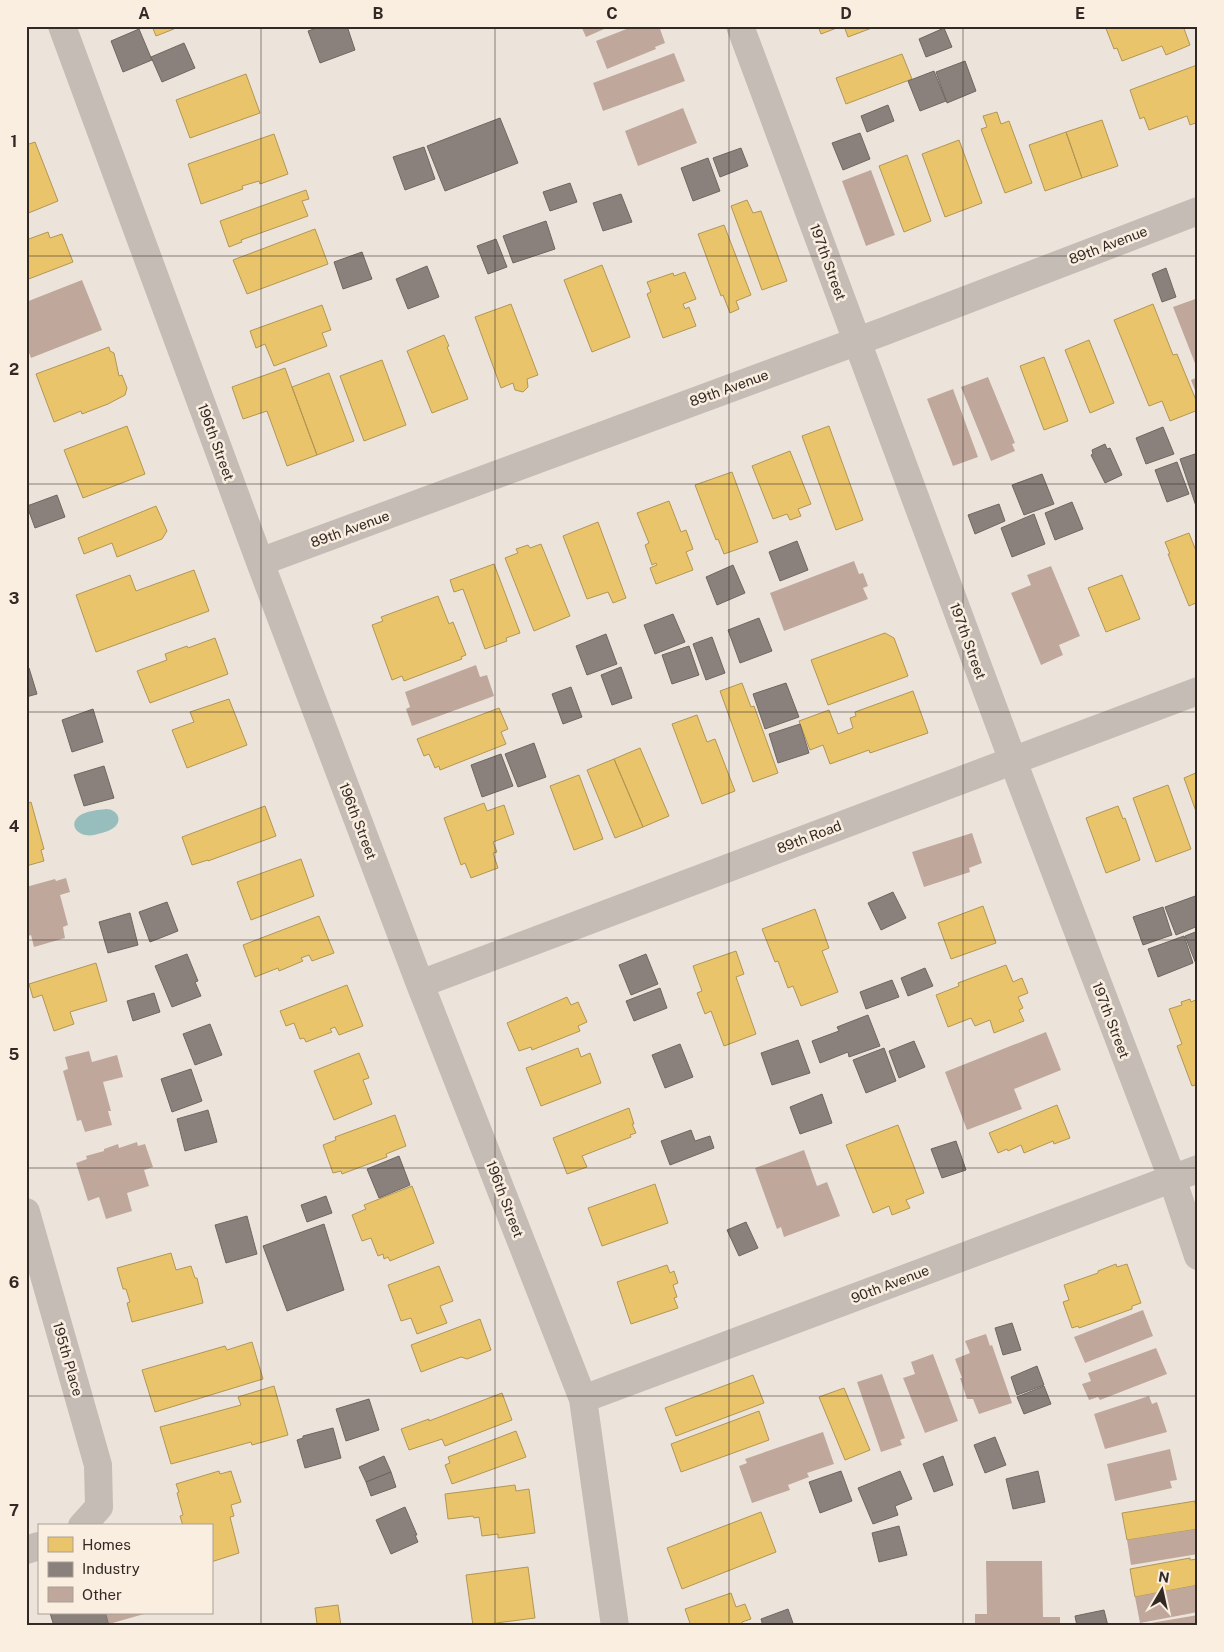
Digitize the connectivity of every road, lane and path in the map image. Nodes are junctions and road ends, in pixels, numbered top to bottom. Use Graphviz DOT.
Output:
graph roads {
  1 [pos="62,26"];
  2 [pos="740,26"];
  3 [pos="1198,211"];
  4 [pos="857,341"];
  5 [pos="260,562"];
  6 [pos="1198,691"];
  7 [pos="1013,761"];
  8 [pos="420,984"];
  9 [pos="1198,1169"];
  10 [pos="1172,1178"];
  11 [pos="26,1212"];
  12 [pos="1198,1256"];
  13 [pos="583,1399"];
  14 [pos="90,1516"];
  15 [pos="38,1546"];
  16 [pos="26,1550"];
  17 [pos="615,1626"];
  1 -- 5 [label="street, 196th Street"];
  2 -- 4 [label="street, 197th Street"];
  3 -- 4 [label="street, 89th Avenue"];
  4 -- 5 [label="street, 89th Avenue"];
  4 -- 7 [label="street, 197th Street"];
  5 -- 8 [label="street, 196th Street"];
  6 -- 7 [label="street, 89th Road"];
  7 -- 8 [label="street, 89th Road"];
  7 -- 10 [label="street, 197th Street"];
  8 -- 13 [label="street, 196th Street"];
  9 -- 10 [label="street, 90th Avenue"];
  10 -- 12 [label="street, 197th Street"];
  10 -- 13 [label="street, 90th Avenue"];
  11 -- 14 [label="street, 195th Place"];
  13 -- 17 [label="street, 196th Street"];
  15 -- 16 [label="street"];
}
